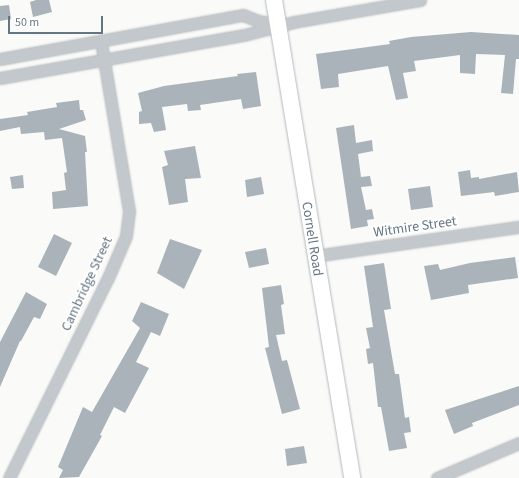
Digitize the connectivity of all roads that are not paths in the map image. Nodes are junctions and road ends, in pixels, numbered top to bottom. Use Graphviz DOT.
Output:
graph roads {
  1 [pos="274,0"];
  2 [pos="420,0"];
  3 [pos="279,25"];
  4 [pos="101,41"];
  5 [pos="0,59"];
  6 [pos="104,60"];
  7 [pos="0,78"];
  8 [pos="519,227"];
  9 [pos="314,256"];
  10 [pos="519,443"];
  11 [pos="9,478"];
  12 [pos="352,478"];
  13 [pos="437,478"];
  1 -- 3 [label="street, Cornell Road"];
  2 -- 3 [label="street"];
  3 -- 4 [label="street"];
  3 -- 6 [label="street"];
  3 -- 9 [label="street, Cornell Road"];
  4 -- 5 [label="street"];
  4 -- 6 [label="street, Cambridge Street"];
  6 -- 7 [label="street"];
  6 -- 11 [label="street, Cambridge Street"];
  8 -- 9 [label="street, Witmire Street"];
  9 -- 12 [label="street, Cornell Road"];
  10 -- 13 [label="street"];
}
